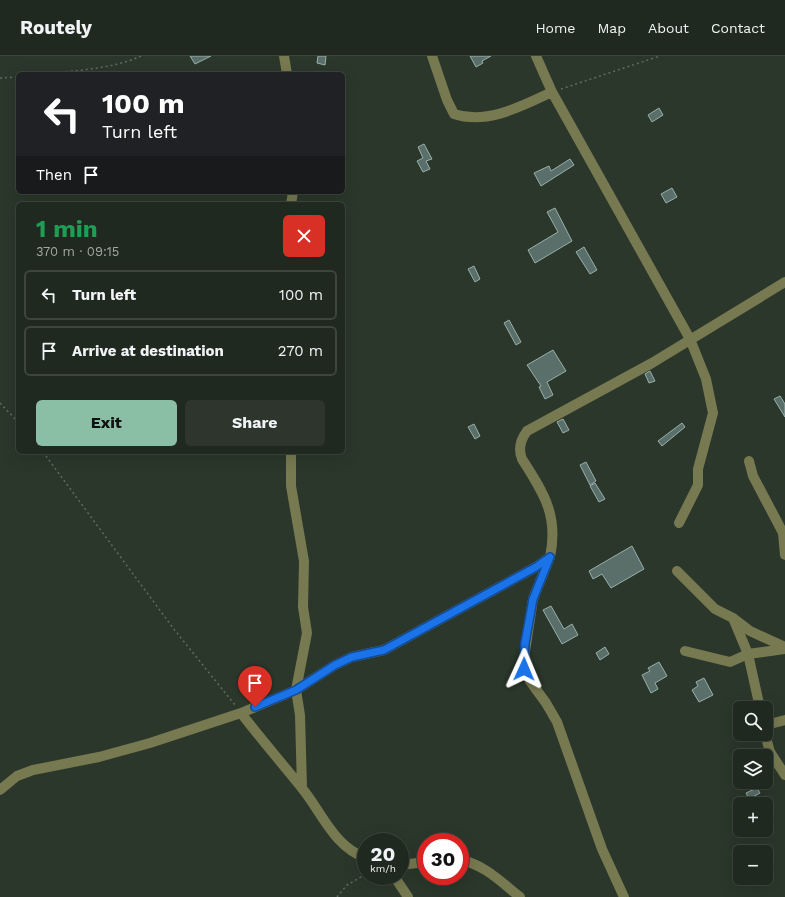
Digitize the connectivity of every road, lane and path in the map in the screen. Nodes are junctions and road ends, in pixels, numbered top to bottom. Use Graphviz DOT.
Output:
graph roads {
  1 [pos="141,56"];
  2 [pos="284,56"];
  3 [pos="432,56"];
  4 [pos="536,56"];
  5 [pos="660,56"];
  6 [pos="60,72"];
  7 [pos="287,72"];
  8 [pos="16,77"];
  9 [pos="0,78"];
  10 [pos="552,92"];
  11 [pos="785,282"];
  12 [pos="690,339"];
  13 [pos="0,403"];
  14 [pos="16,420"];
  15 [pos="44,454"];
  16 [pos="291,454"];
  17 [pos="749,461"];
  18 [pos="679,523"];
  19 [pos="785,555"];
  20 [pos="550,557"];
  21 [pos="677,571"];
  22 [pos="734,618"];
  23 [pos="785,648"];
  24 [pos="685,652"];
  25 [pos="748,654"];
  26 [pos="296,690"];
  27 [pos="758,701"];
  28 [pos="241,713"];
  29 [pos="785,720"];
  30 [pos="773,723"];
  31 [pos="767,741"];
  32 [pos="785,775"];
  33 [pos="302,788"];
  34 [pos="0,790"];
  35 [pos="357,853"];
  36 [pos="469,862"];
  37 [pos="357,880"];
  38 [pos="400,885"];
  39 [pos="337,897"];
  40 [pos="408,897"];
  41 [pos="520,897"];
  42 [pos="624,897"];
  1 -- 6 [label="path"];
  2 -- 7 [label="street"];
  3 -- 10 [label="street"];
  4 -- 10 [label="street"];
  5 -- 10 [label="path"];
  8 -- 9 [label="path"];
  10 -- 12 [label="street"];
  11 -- 12 [label="street"];
  12 -- 18 [label="street"];
  12 -- 20 [label="street"];
  13 -- 14 [label="path"];
  15 -- 28 [label="path"];
  16 -- 26 [label="street"];
  17 -- 19 [label="street"];
  20 -- 26 [label="street"];
  20 -- 42 [label="street"];
  21 -- 22 [label="street"];
  22 -- 23 [label="street"];
  22 -- 25 [label="street"];
  23 -- 25 [label="street"];
  24 -- 25 [label="street"];
  25 -- 27 [label="street"];
  26 -- 28 [label="street"];
  26 -- 33 [label="street"];
  28 -- 33 [label="street"];
  28 -- 34 [label="street"];
  29 -- 30 [label="street"];
  31 -- 32 [label="street"];
  33 -- 35 [label="street"];
  36 -- 41 [label="street"];
  37 -- 39 [label="path"];
  38 -- 40 [label="street"];
}
